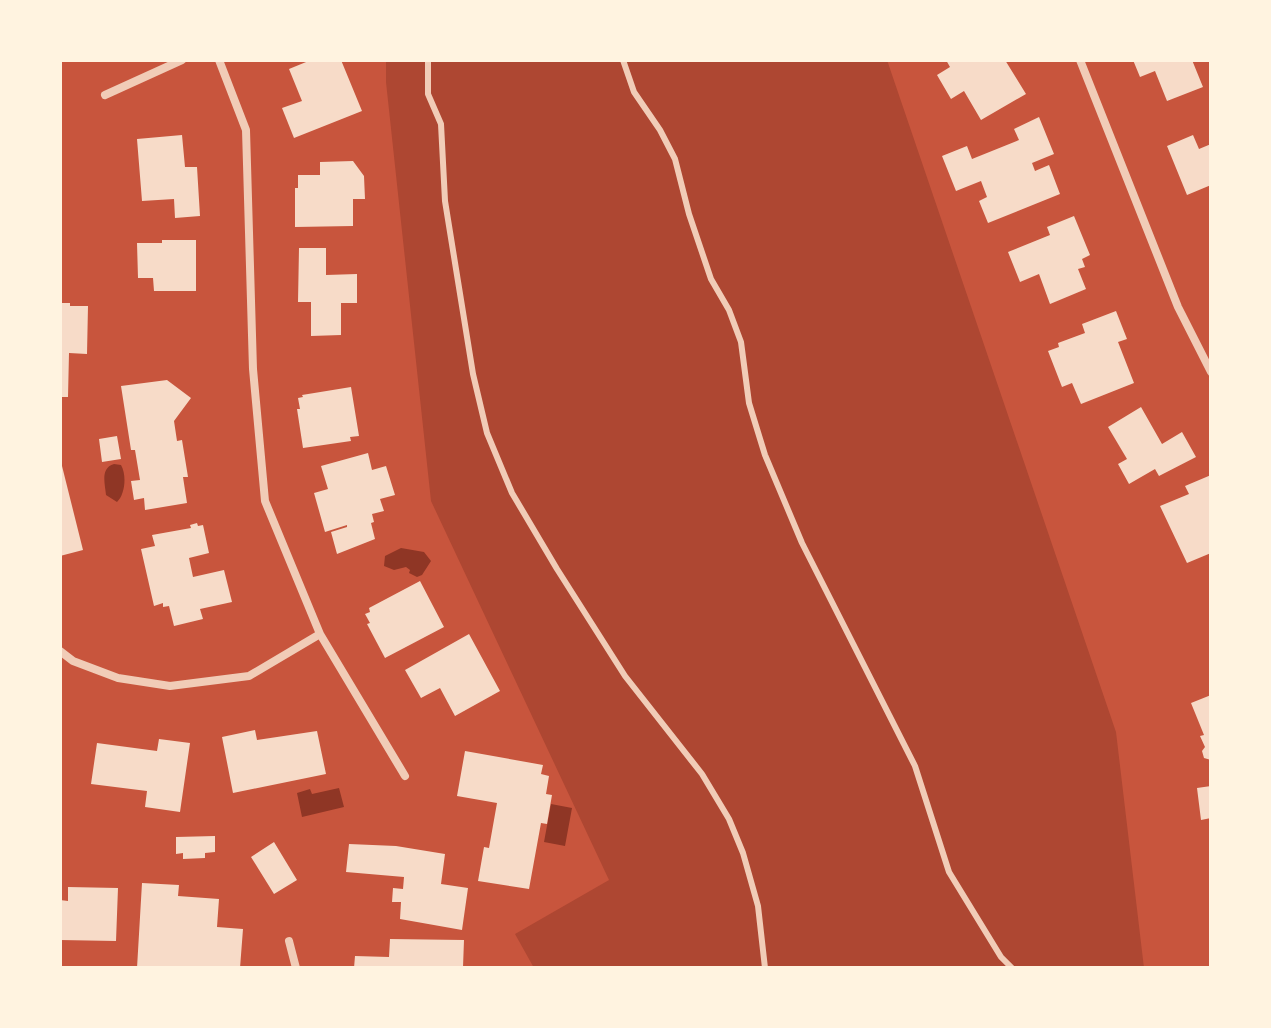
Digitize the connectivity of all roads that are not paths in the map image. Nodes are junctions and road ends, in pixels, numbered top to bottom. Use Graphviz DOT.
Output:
graph roads {
  1 [pos="182,60"];
  2 [pos="219,60"];
  3 [pos="428,60"];
  4 [pos="623,60"];
  5 [pos="1080,60"];
  6 [pos="105,95"];
  7 [pos="1211,372"];
  8 [pos="320,634"];
  9 [pos="60,651"];
  10 [pos="405,776"];
  11 [pos="289,941"];
  12 [pos="296,968"];
  13 [pos="765,968"];
  14 [pos="1012,968"];
  1 -- 6 [label="street"];
  2 -- 8 [label="street"];
  3 -- 13 [label="lane"];
  4 -- 14 [label="lane"];
  5 -- 7 [label="street"];
  8 -- 9 [label="street"];
  8 -- 10 [label="street"];
  11 -- 12 [label="street"];
}
